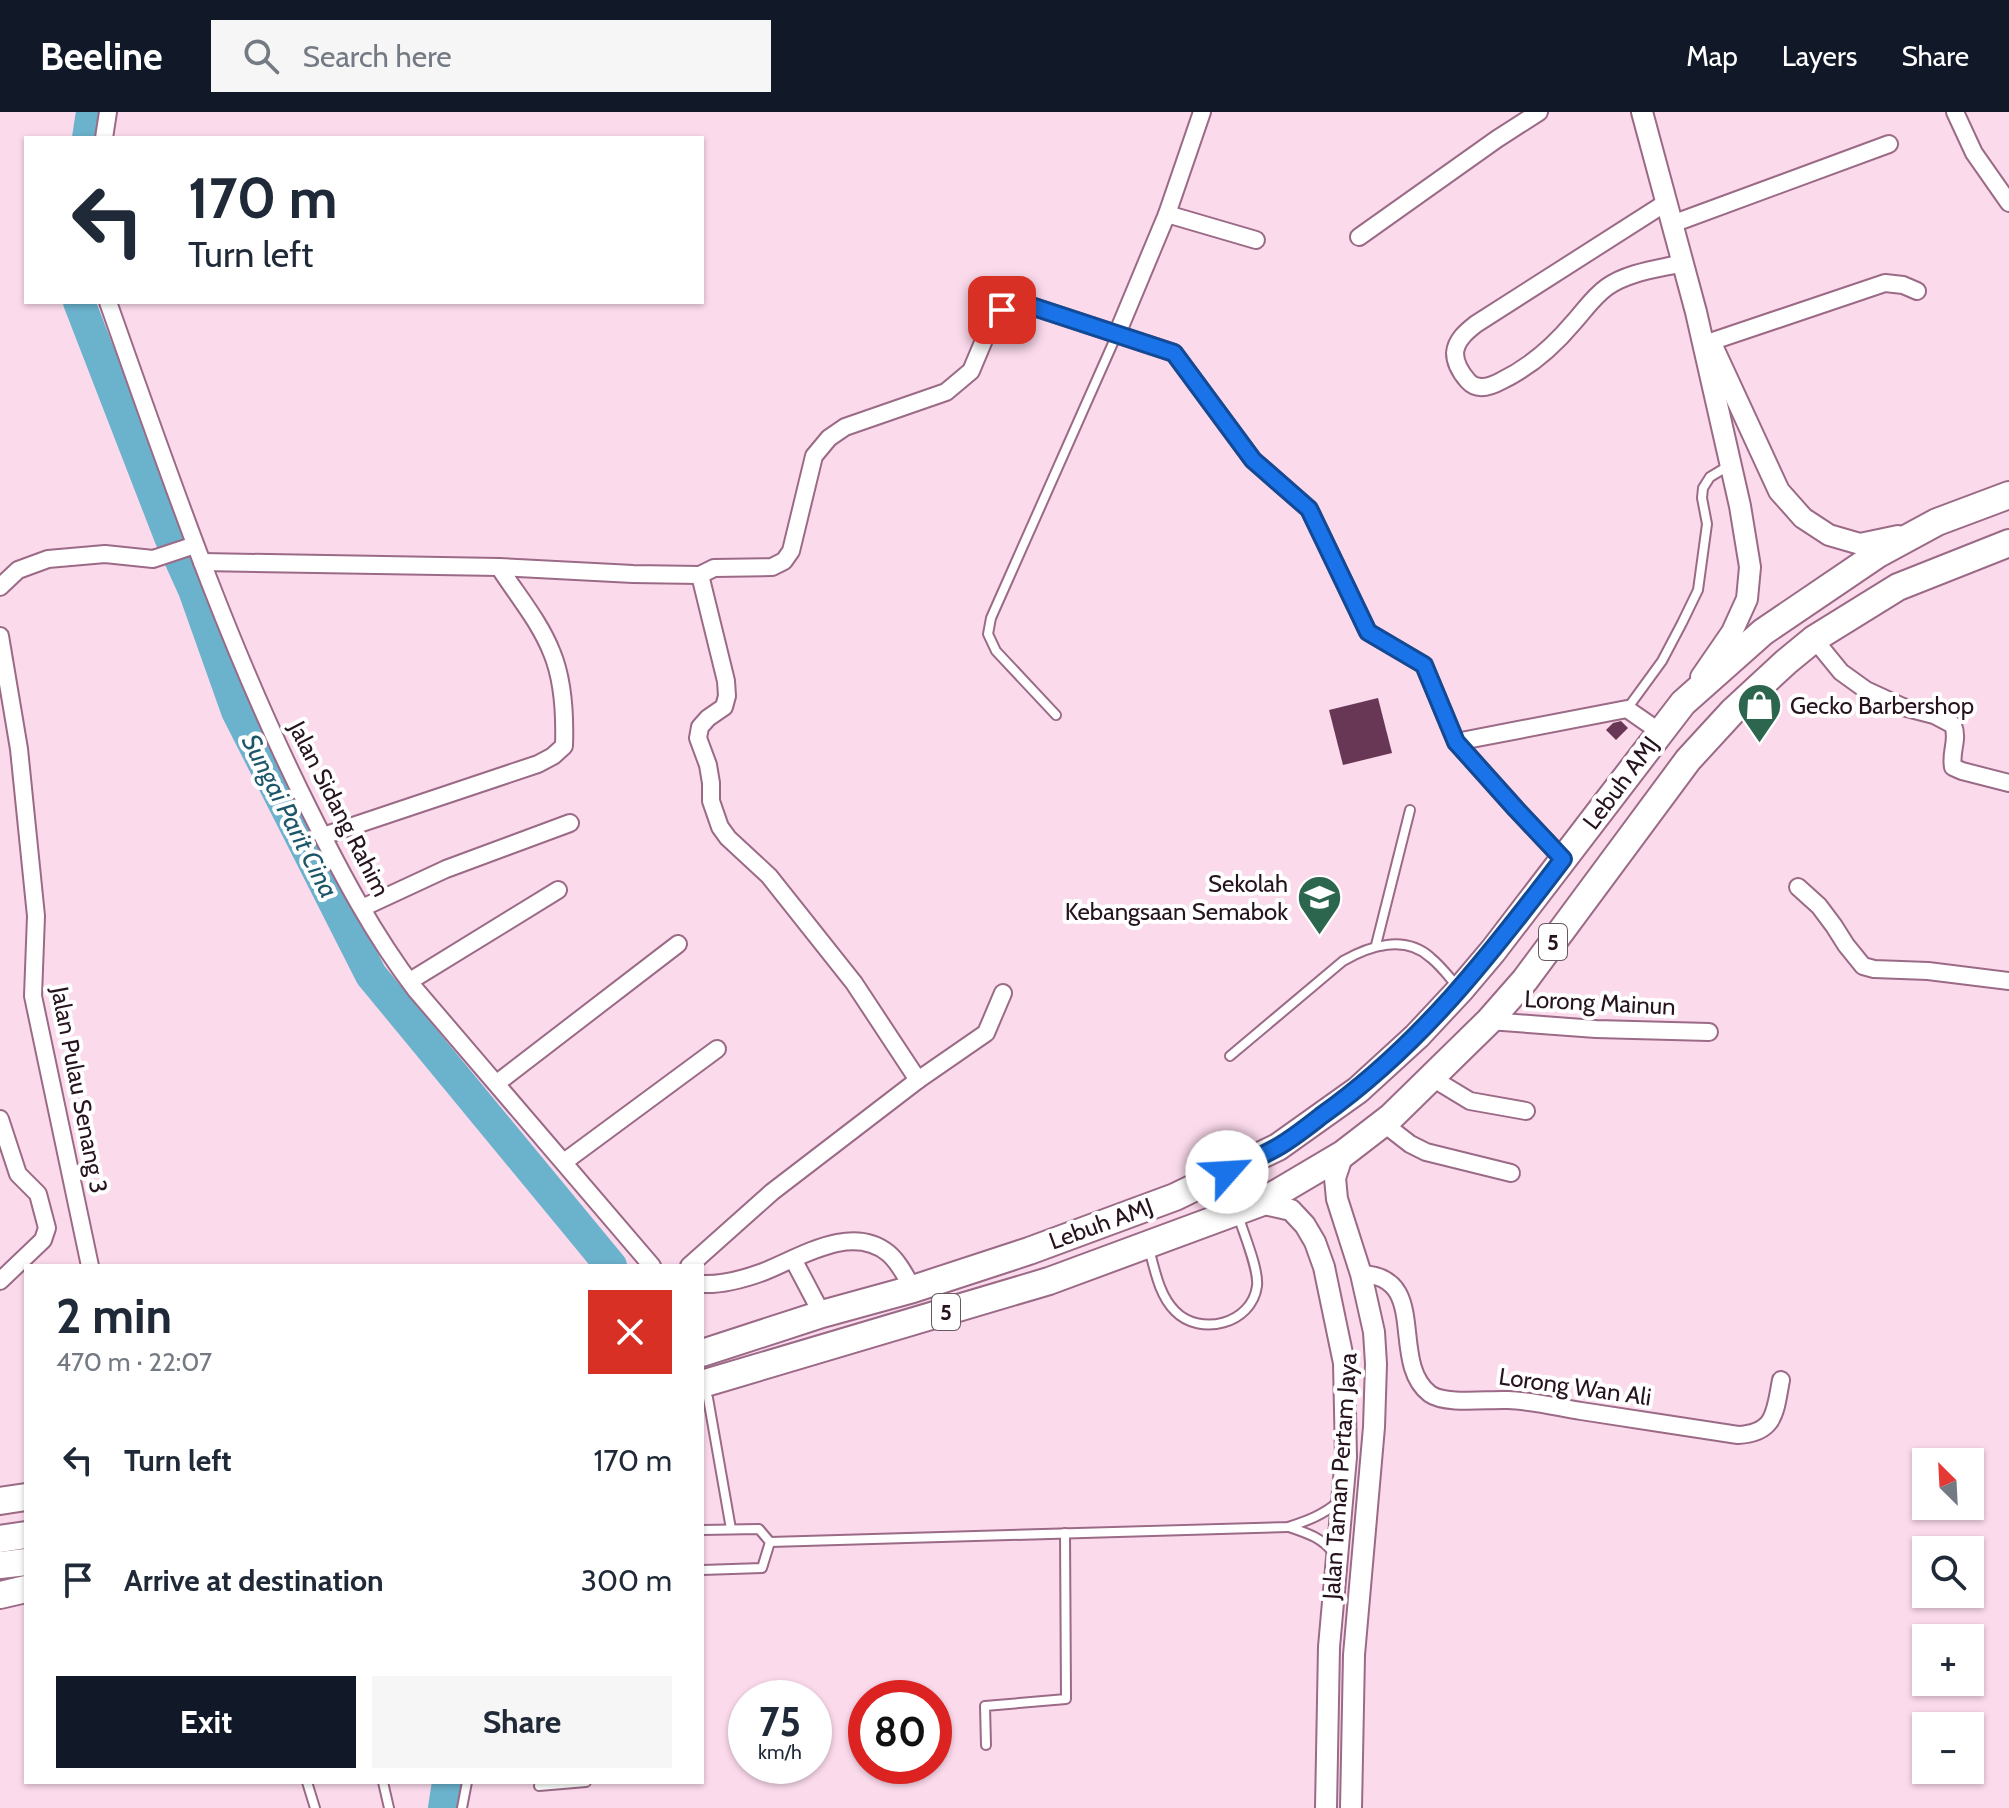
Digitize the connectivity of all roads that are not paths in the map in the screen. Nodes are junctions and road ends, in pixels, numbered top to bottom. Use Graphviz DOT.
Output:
graph roads {
  1 [pos="108,112"];
  2 [pos="1202,112"];
  3 [pos="1539,112"];
  4 [pos="1955,112"];
  5 [pos="1646,113"];
  6 [pos="104,136"];
  7 [pos="1889,144"];
  8 [pos="1667,202"];
  9 [pos="2009,203"];
  10 [pos="1167,214"];
  11 [pos="1672,224"];
  12 [pos="1359,237"];
  13 [pos="1256,240"];
  14 [pos="1683,263"];
  15 [pos="1917,291"];
  16 [pos="109,304"];
  17 [pos="1696,312"];
  18 [pos="1117,334"];
  19 [pos="1710,342"];
  20 [pos="1730,465"];
  21 [pos="2009,495"];
  22 [pos="1937,522"];
  23 [pos="2009,543"];
  24 [pos="190,547"];
  25 [pos="202,562"];
  26 [pos="499,567"];
  27 [pos="700,575"];
  28 [pos="0,587"];
  29 [pos="0,636"];
  30 [pos="1814,639"];
  31 [pos="2,666"];
  32 [pos="1683,703"];
  33 [pos="1627,709"];
  34 [pos="1056,715"];
  35 [pos="1660,732"];
  36 [pos="1456,742"];
  37 [pos="2009,783"];
  38 [pos="1410,810"];
  39 [pos="570,823"];
  40 [pos="323,836"];
  41 [pos="1563,859"];
  42 [pos="1798,887"];
  43 [pos="558,890"];
  44 [pos="362,908"];
  45 [pos="678,944"];
  46 [pos="1376,945"];
  47 [pos="410,981"];
  48 [pos="2009,981"];
  49 [pos="1460,990"];
  50 [pos="1003,993"];
  51 [pos="1489,1021"];
  52 [pos="1709,1032"];
  53 [pos="717,1049"];
  54 [pos="1230,1056"];
  55 [pos="1432,1078"];
  56 [pos="918,1080"];
  57 [pos="497,1083"];
  58 [pos="1526,1111"];
  59 [pos="0,1119"];
  60 [pos="1383,1123"];
  61 [pos="1343,1154"];
  62 [pos="564,1162"];
  63 [pos="1511,1173"];
  64 [pos="1248,1207"];
  65 [pos="1148,1244"];
  66 [pos="793,1259"];
  67 [pos="90,1264"];
  68 [pos="650,1264"];
  69 [pos="691,1264"];
  70 [pos="1361,1274"];
  71 [pos="0,1281"];
  72 [pos="704,1284"];
  73 [pos="913,1289"];
  74 [pos="822,1314"];
  75 [pos="704,1342"];
  76 [pos="704,1352"];
  77 [pos="1781,1380"];
  78 [pos="704,1394"];
  79 [pos="24,1497"];
  80 [pos="1342,1499"];
  81 [pos="0,1501"];
  82 [pos="1288,1527"];
  83 [pos="731,1529"];
  84 [pos="704,1530"];
  85 [pos="1065,1533"];
  86 [pos="24,1535"];
  87 [pos="0,1539"];
  88 [pos="770,1542"];
  89 [pos="1337,1557"];
  90 [pos="24,1562"];
  91 [pos="0,1565"];
  92 [pos="704,1570"];
  93 [pos="24,1587"];
  94 [pos="0,1592"];
  95 [pos="986,1745"];
  96 [pos="308,1784"];
  97 [pos="383,1784"];
  98 [pos="467,1784"];
  99 [pos="562,1784"];
  100 [pos="539,1786"];
  101 [pos="315,1808"];
  102 [pos="389,1808"];
  103 [pos="462,1808"];
  104 [pos="1326,1808"];
  105 [pos="1351,1808"];
  1 -- 6 [label="street"];
  2 -- 10 [label="street"];
  3 -- 12 [label="street"];
  4 -- 9 [label="street"];
  5 -- 8 [label="street"];
  7 -- 11 [label="street"];
  8 -- 11 [label="street"];
  8 -- 14 [label="street"];
  10 -- 13 [label="street"];
  10 -- 18 [label="street"];
  11 -- 14 [label="street"];
  14 -- 17 [label="street"];
  15 -- 19 [label="street"];
  16 -- 24 [label="street, Jalan Sidang Rahim"];
  17 -- 19 [label="street"];
  17 -- 20 [label="street"];
  18 -- 27 [label="street"];
  18 -- 34 [label="lane"];
  18 -- 36 [label="street"];
  19 -- 22 [label="street"];
  20 -- 32 [label="street"];
  20 -- 33 [label="lane"];
  21 -- 22 [label="highway, Lebuh AMJ / 5"];
  22 -- 32 [label="highway, Lebuh AMJ / 5"];
  23 -- 30 [label="highway, Lebuh AMJ / 5"];
  24 -- 25 [label="street, Jalan Sidang Rahim"];
  24 -- 28 [label="street"];
  25 -- 26 [label="street"];
  25 -- 40 [label="street, Jalan Sidang Rahim"];
  26 -- 27 [label="street"];
  26 -- 40 [label="street"];
  27 -- 56 [label="street"];
  29 -- 31 [label="street, Jalan Pulau Senang 3"];
  30 -- 37 [label="street"];
  30 -- 51 [label="highway, Lebuh AMJ / 5"];
  31 -- 67 [label="street, Jalan Pulau Senang 3"];
  32 -- 35 [label="highway, Lebuh AMJ / 5"];
  33 -- 35 [label="street"];
  33 -- 36 [label="street"];
  35 -- 41 [label="highway, Lebuh AMJ / 5"];
  36 -- 41 [label="street"];
  38 -- 46 [label="lane"];
  39 -- 44 [label="street"];
  40 -- 44 [label="street, Jalan Sidang Rahim"];
  41 -- 49 [label="highway, Lebuh AMJ / 5"];
  42 -- 48 [label="street"];
  43 -- 47 [label="street"];
  44 -- 47 [label="street, Jalan Sidang Rahim"];
  45 -- 57 [label="street"];
  46 -- 49 [label="lane"];
  46 -- 54 [label="lane"];
  47 -- 57 [label="street, Jalan Sidang Rahim"];
  49 -- 73 [label="highway, Lebuh AMJ / 5"];
  50 -- 56 [label="street"];
  51 -- 52 [label="street, Lorong Mainun"];
  51 -- 55 [label="highway, Lebuh AMJ / 5"];
  53 -- 62 [label="street"];
  55 -- 58 [label="street"];
  55 -- 60 [label="highway, Lebuh AMJ / 5"];
  56 -- 69 [label="street"];
  57 -- 62 [label="street, Jalan Sidang Rahim"];
  59 -- 71 [label="street"];
  60 -- 61 [label="highway, Lebuh AMJ / 5"];
  60 -- 63 [label="street"];
  61 -- 64 [label="highway, Lebuh AMJ / 5"];
  61 -- 70 [label="street, Jalan Taman Pertam Jaya"];
  62 -- 68 [label="street, Jalan Sidang Rahim"];
  64 -- 65 [label="highway, Lebuh AMJ / 5"];
  64 -- 65 [label="lane"];
  64 -- 80 [label="street, Jalan Taman Pertam Jaya"];
  65 -- 78 [label="highway, Lebuh AMJ / 5"];
  66 -- 72 [label="street"];
  66 -- 73 [label="street"];
  66 -- 74 [label="street"];
  70 -- 77 [label="street, Lorong Wan Ali"];
  70 -- 105 [label="street, Jalan Taman Pertam Jaya"];
  73 -- 74 [label="highway, Lebuh AMJ / 5"];
  74 -- 75 [label="highway"];
  74 -- 76 [label="highway, Lebuh AMJ / 5"];
  78 -- 83 [label="lane"];
  79 -- 81 [label="highway"];
  80 -- 82 [label="lane"];
  80 -- 89 [label="street, Jalan Taman Pertam Jaya"];
  82 -- 85 [label="lane"];
  82 -- 89 [label="lane"];
  83 -- 84 [label="lane"];
  83 -- 88 [label="lane"];
  85 -- 88 [label="lane"];
  85 -- 95 [label="lane"];
  86 -- 87 [label="highway"];
  88 -- 92 [label="lane"];
  89 -- 104 [label="street, Jalan Taman Pertam Jaya"];
  90 -- 91 [label="highway"];
  93 -- 94 [label="highway"];
  96 -- 101 [label="lane"];
  97 -- 102 [label="lane"];
  98 -- 103 [label="lane"];
  99 -- 100 [label="lane"];
}
